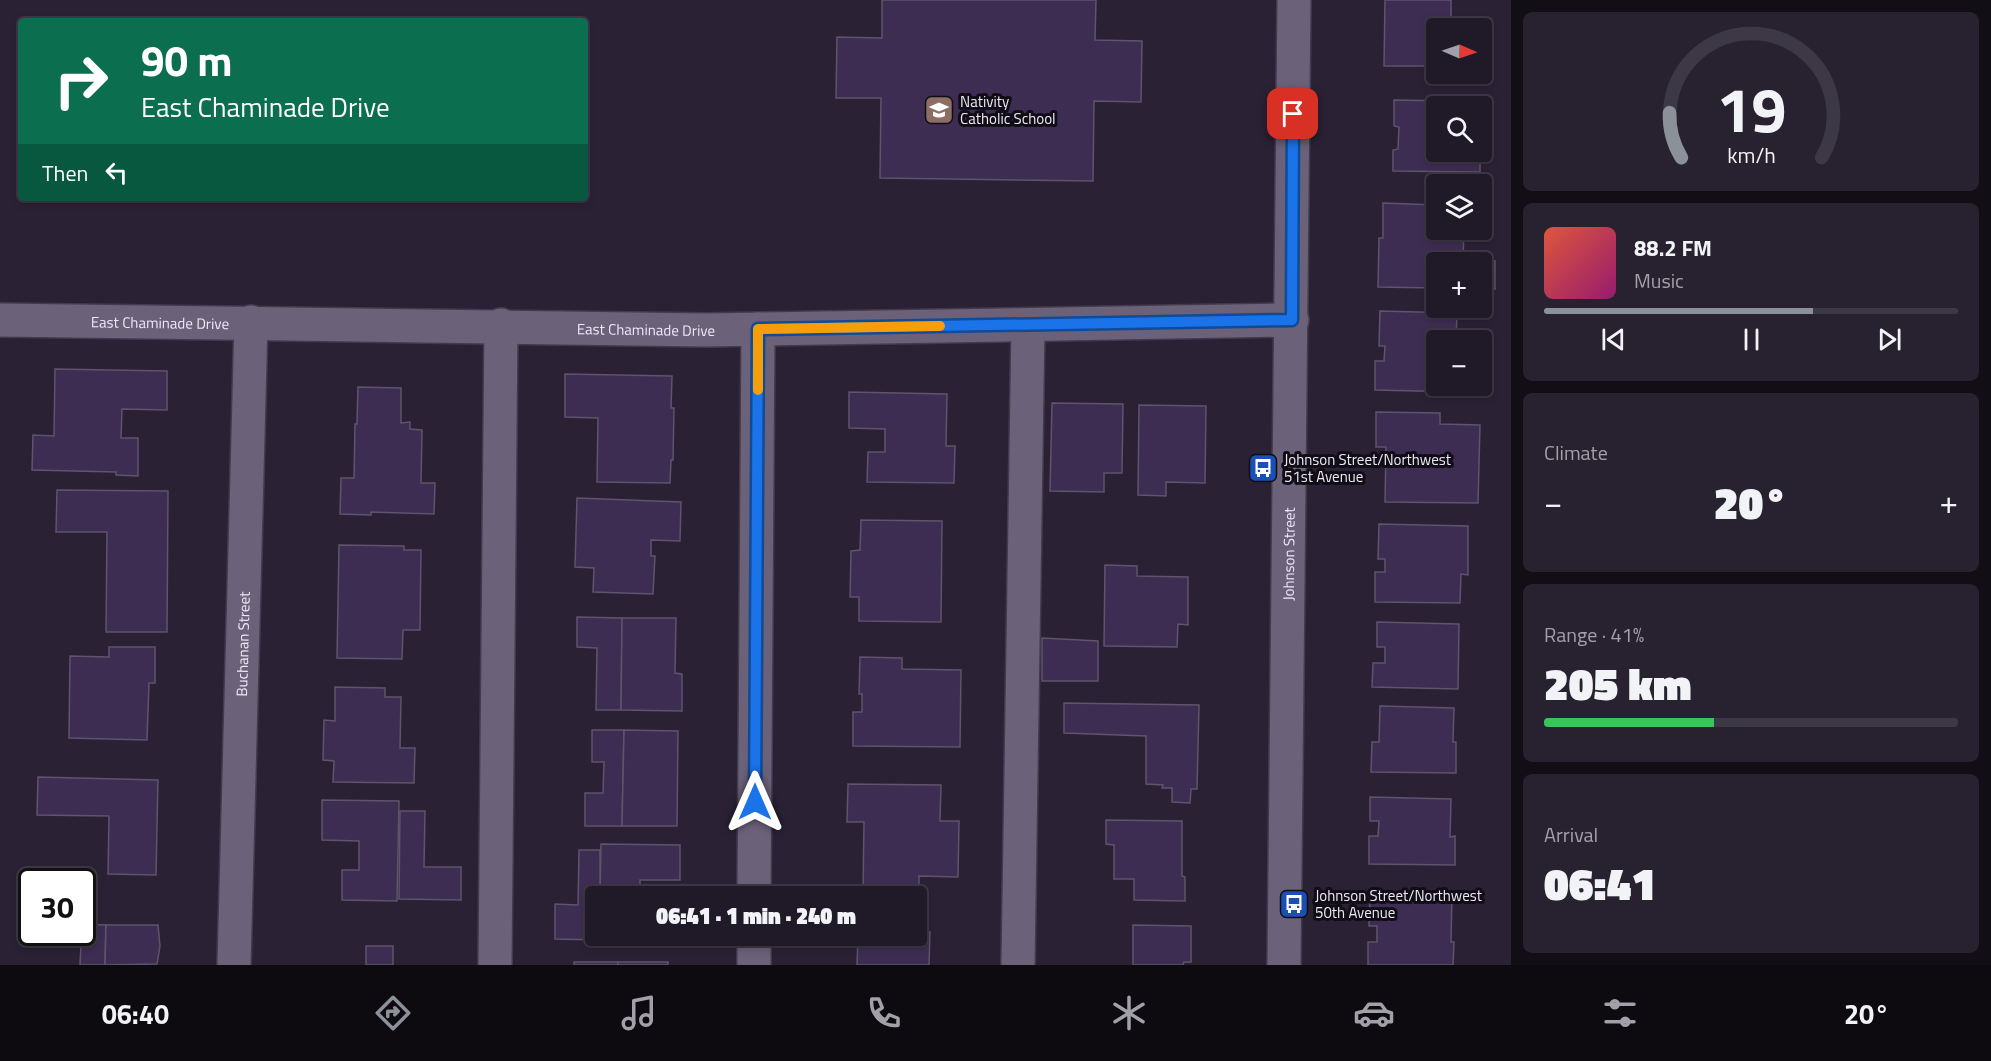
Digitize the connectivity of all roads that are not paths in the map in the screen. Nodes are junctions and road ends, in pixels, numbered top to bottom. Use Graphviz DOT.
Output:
graph roads {
  1 [pos="1294,0"];
  2 [pos="0,320"];
  3 [pos="1292,320"];
  4 [pos="251,322"];
  5 [pos="501,325"];
  6 [pos="1028,325"];
  7 [pos="758,329"];
  8 [pos="754,886"];
  9 [pos="754,946"];
  10 [pos="234,965"];
  11 [pos="495,965"];
  12 [pos="753,965"];
  13 [pos="1018,965"];
  14 [pos="1284,965"];
  1 -- 3 [label="street, Johnson Street"];
  2 -- 4 [label="street, East Chaminade Drive"];
  3 -- 6 [label="street, East Chaminade Drive"];
  3 -- 14 [label="street, Johnson Street"];
  4 -- 5 [label="street, East Chaminade Drive"];
  4 -- 10 [label="street, Buchanan Street"];
  5 -- 7 [label="street, East Chaminade Drive"];
  5 -- 11 [label="street"];
  6 -- 7 [label="street, East Chaminade Drive"];
  6 -- 13 [label="street"];
  7 -- 8 [label="street"];
  9 -- 12 [label="street"];
}
